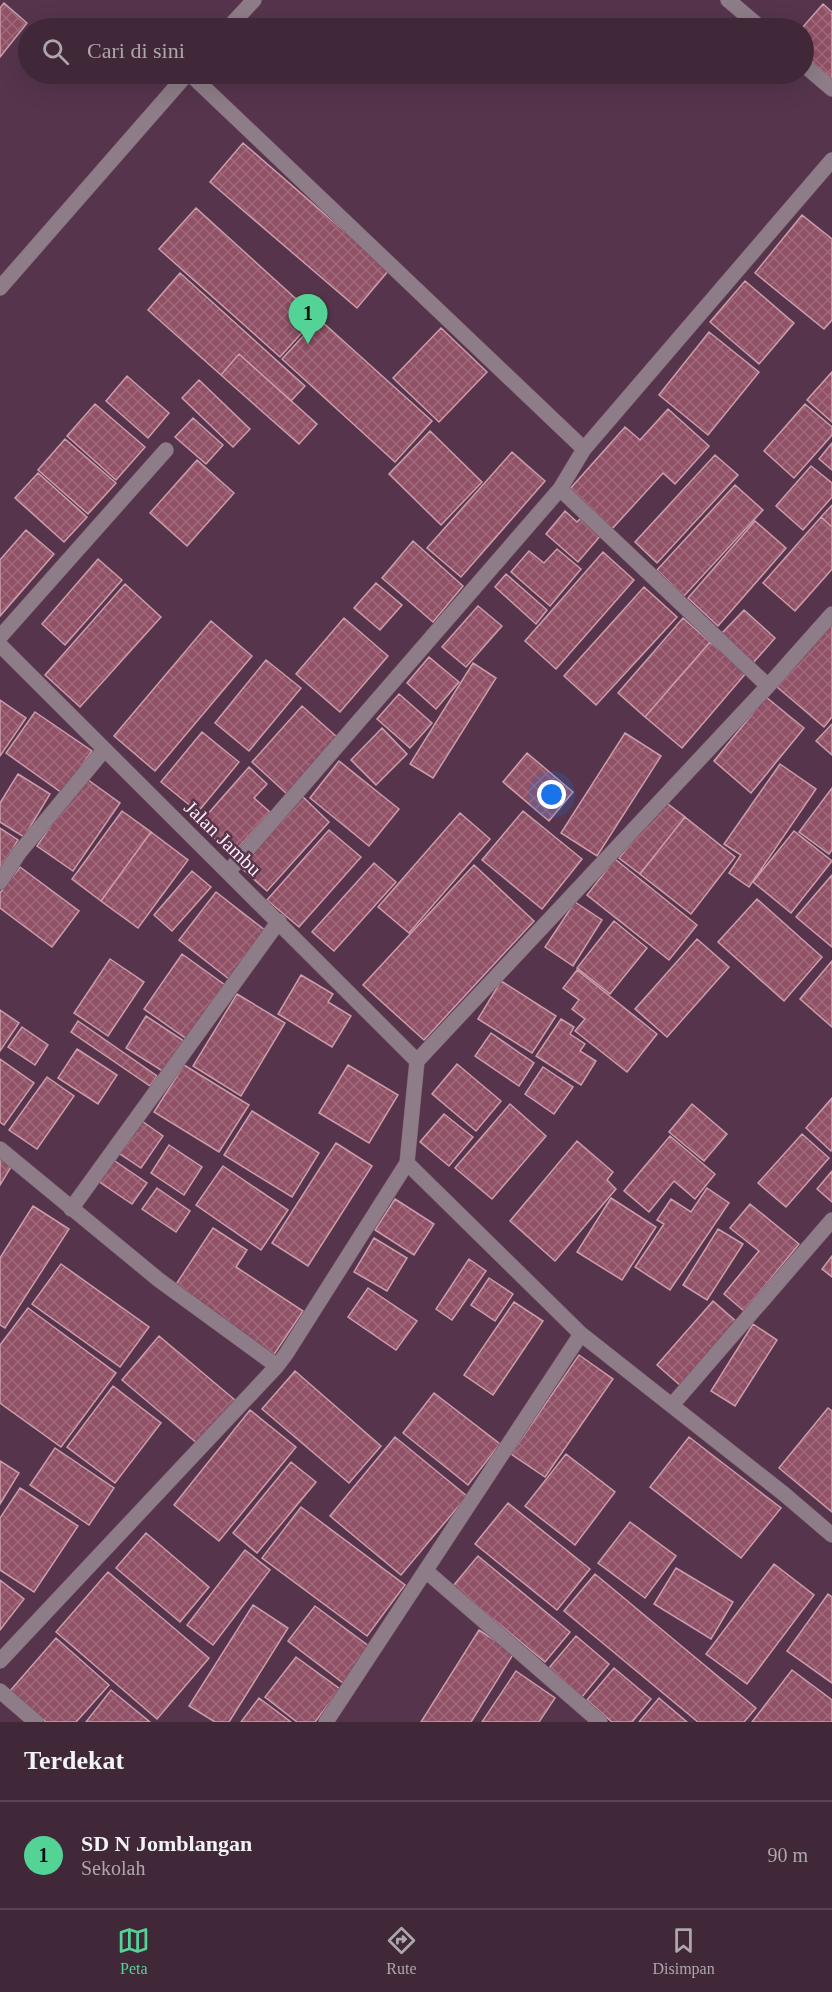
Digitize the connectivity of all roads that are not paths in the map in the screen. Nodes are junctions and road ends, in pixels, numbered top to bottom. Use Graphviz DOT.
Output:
graph roads {
  1 [pos="254,0"];
  2 [pos="728,0"];
  3 [pos="237,18"];
  4 [pos="749,18"];
  5 [pos="814,74"];
  6 [pos="180,84"];
  7 [pos="200,84"];
  8 [pos="832,89"];
  9 [pos="832,160"];
  10 [pos="0,288"];
  11 [pos="584,449"];
  12 [pos="166,450"];
  13 [pos="560,489"];
  14 [pos="832,614"];
  15 [pos="0,637"];
  16 [pos="0,645"];
  17 [pos="768,686"];
  18 [pos="104,750"];
  19 [pos="228,872"];
  20 [pos="0,882"];
  21 [pos="279,921"];
  22 [pos="417,1060"];
  23 [pos="0,1149"];
  24 [pos="407,1163"];
  25 [pos="71,1209"];
  26 [pos="832,1220"];
  27 [pos="581,1334"];
  28 [pos="277,1366"];
  29 [pos="672,1405"];
  30 [pos="832,1534"];
  31 [pos="426,1571"];
  32 [pos="0,1661"];
  33 [pos="0,1691"];
  34 [pos="36,1722"];
  35 [pos="326,1722"];
  36 [pos="600,1722"];
  1 -- 3 [label="street"];
  2 -- 4 [label="street"];
  5 -- 8 [label="street"];
  6 -- 10 [label="street"];
  7 -- 11 [label="street"];
  9 -- 11 [label="street"];
  11 -- 13 [label="street"];
  12 -- 15 [label="street"];
  13 -- 17 [label="street"];
  13 -- 19 [label="street"];
  14 -- 17 [label="street"];
  16 -- 18 [label="street, Jalan Jambu"];
  17 -- 22 [label="street"];
  18 -- 19 [label="street, Jalan Jambu"];
  18 -- 20 [label="street"];
  19 -- 21 [label="street, Jalan Jambu"];
  21 -- 22 [label="street, Jalan Jambu"];
  21 -- 25 [label="street"];
  22 -- 24 [label="street"];
  23 -- 25 [label="street"];
  24 -- 27 [label="street"];
  24 -- 28 [label="street"];
  25 -- 28 [label="street"];
  26 -- 29 [label="street"];
  27 -- 29 [label="street"];
  27 -- 31 [label="street"];
  28 -- 32 [label="street"];
  29 -- 30 [label="street"];
  31 -- 35 [label="street"];
  31 -- 36 [label="street"];
  33 -- 34 [label="street"];
}
